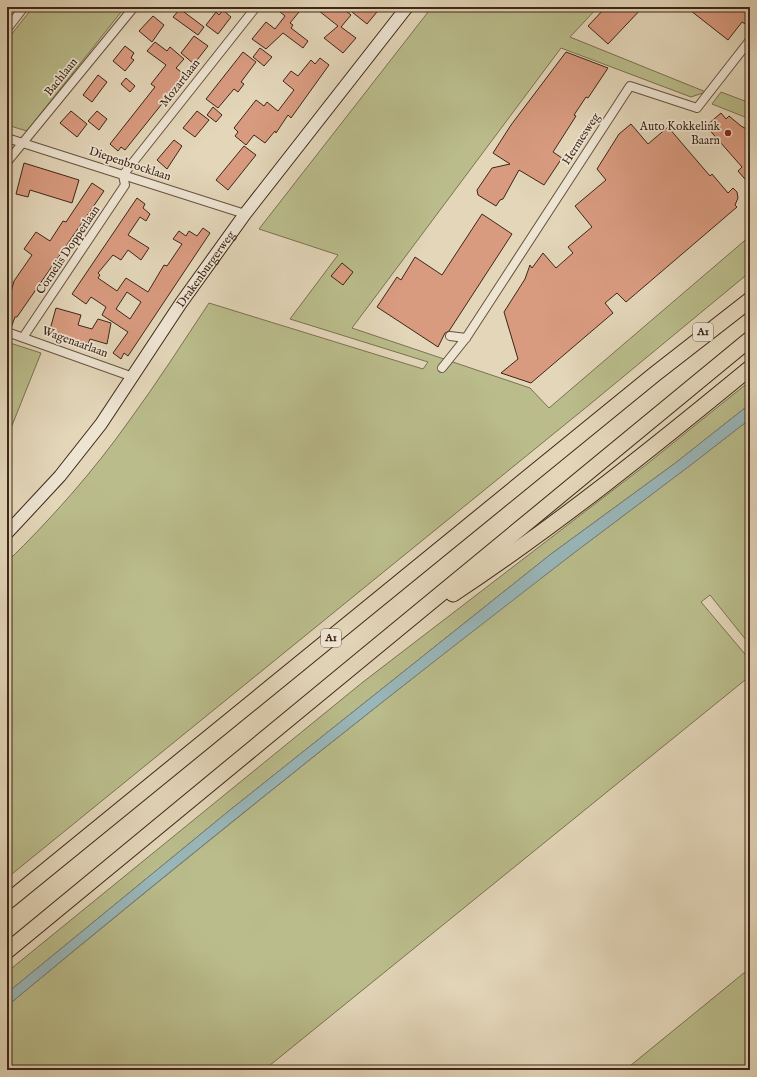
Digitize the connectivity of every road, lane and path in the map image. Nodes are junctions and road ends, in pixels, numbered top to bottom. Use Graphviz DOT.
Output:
graph roads {
  1 [pos="24,7"];
  2 [pos="134,7"];
  3 [pos="256,7"];
  4 [pos="407,7"];
  5 [pos="7,29"];
  6 [pos="750,40"];
  7 [pos="7,138"];
  8 [pos="23,143"];
  9 [pos="7,162"];
  10 [pos="123,175"];
  11 [pos="245,214"];
  12 [pos="750,291"];
  13 [pos="750,300"];
  14 [pos="7,332"];
  15 [pos="24,336"];
  16 [pos="450,336"];
  17 [pos="466,338"];
  18 [pos="750,339"];
  19 [pos="442,368"];
  20 [pos="750,368"];
  21 [pos="655,374"];
  22 [pos="133,377"];
  23 [pos="7,533"];
  24 [pos="394,634"];
  25 [pos="7,902"];
  26 [pos="7,951"];
  1 -- 5 [label="street"];
  2 -- 8 [label="street, Bachlaan"];
  3 -- 10 [label="street, Mozartlaan"];
  4 -- 11 [label="main road, Drakenburgerweg"];
  6 -- 17 [label="street, Hermesweg"];
  7 -- 8 [label="street, Diepenbrocklaan"];
  8 -- 9 [label="street, Bachlaan"];
  8 -- 10 [label="street, Diepenbrocklaan"];
  10 -- 11 [label="street, Diepenbrocklaan"];
  10 -- 15 [label="street, Cornelis Dopperlaan"];
  11 -- 22 [label="main road, Drakenburgerweg"];
  12 -- 21 [label="highway, A1"];
  13 -- 21 [label="highway, A1"];
  14 -- 15 [label="street, Wagenaarlaan"];
  15 -- 22 [label="street, Wagenaarlaan"];
  16 -- 17 [label="street"];
  17 -- 19 [label="street, Hermesweg"];
  18 -- 24 [label="highway"];
  20 -- 24 [label="highway"];
  21 -- 25 [label="highway, A1"];
  22 -- 23 [label="main road, Drakenburgerweg"];
  24 -- 26 [label="highway"];
}
